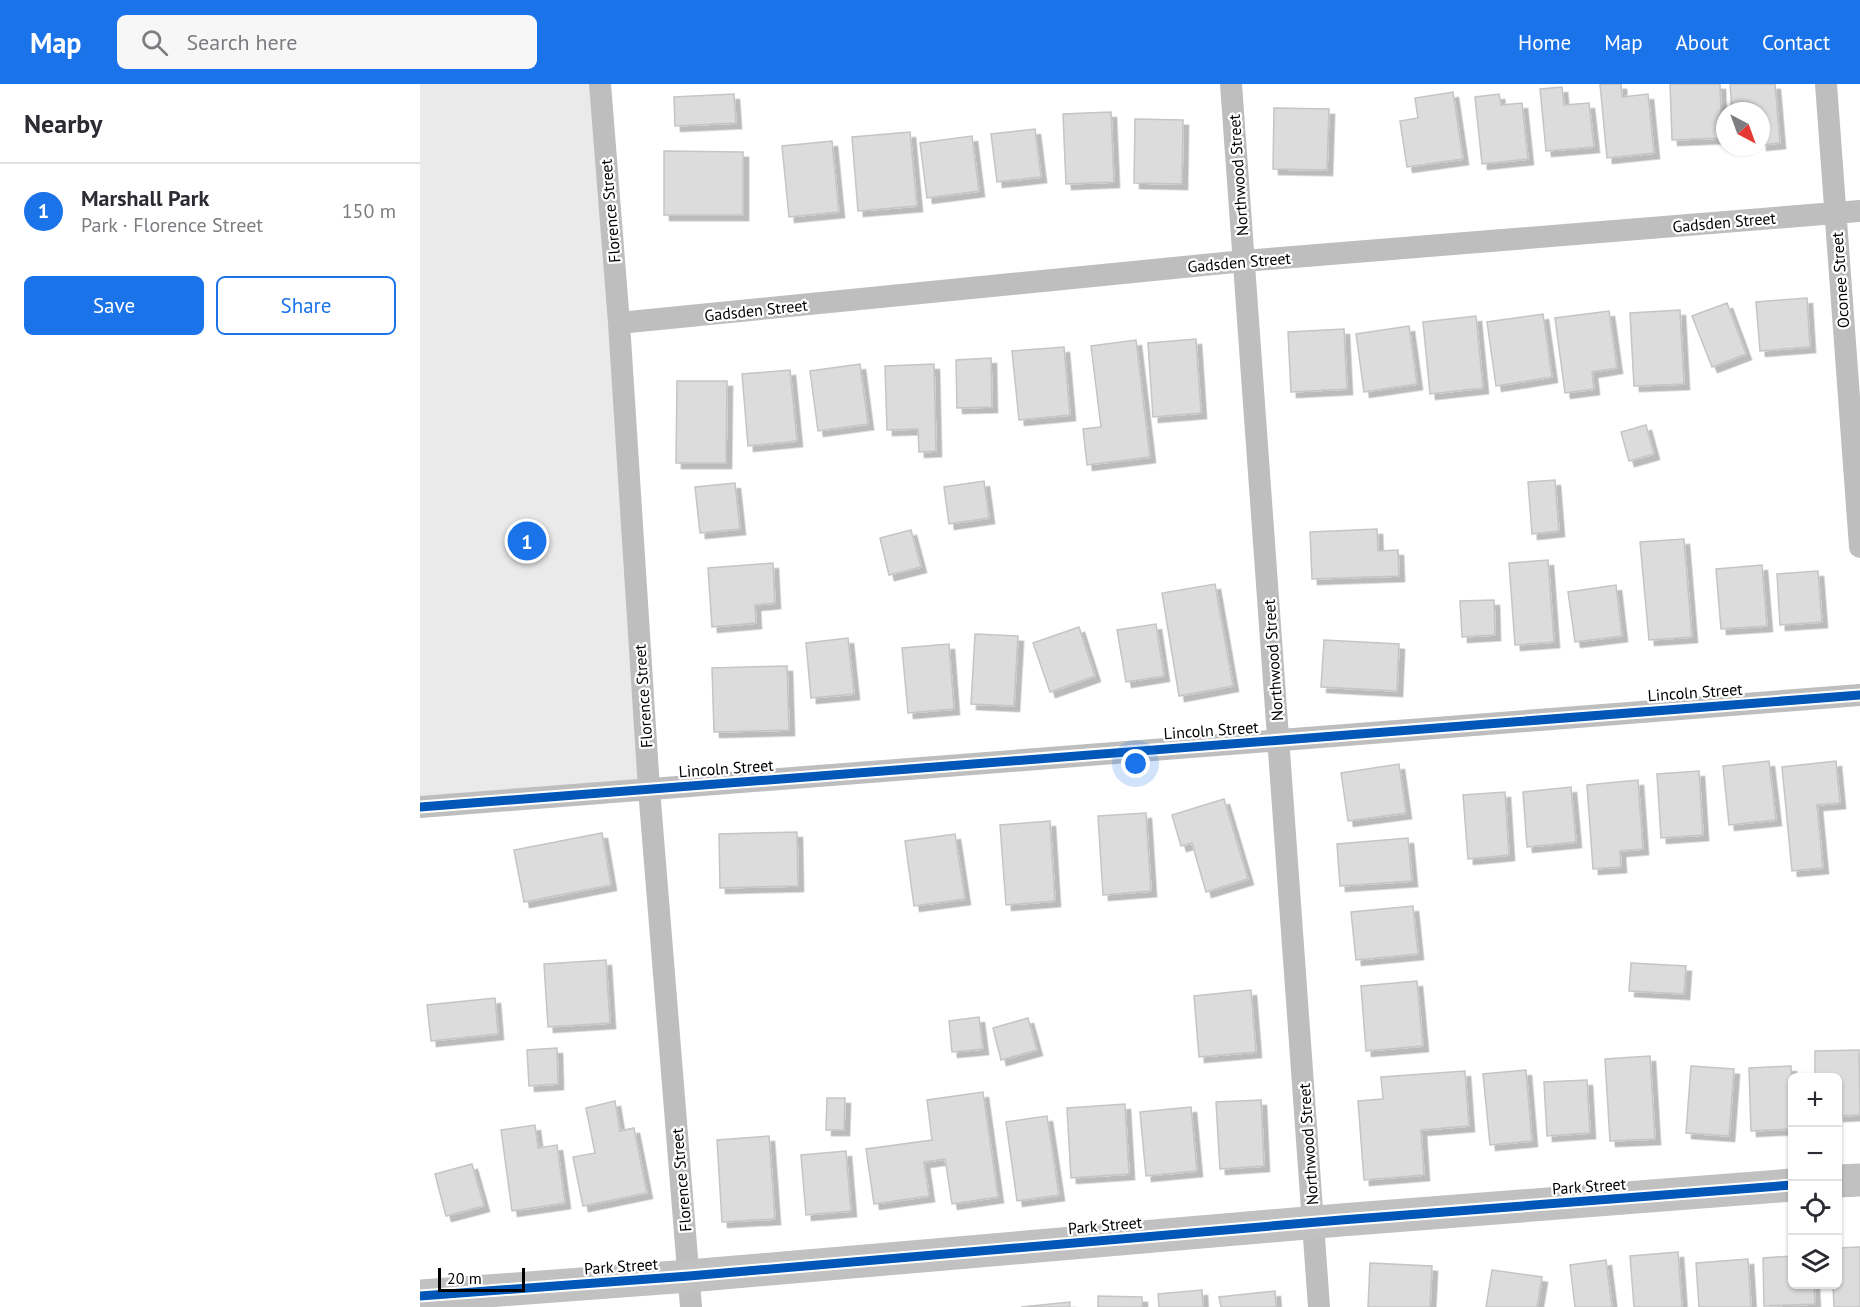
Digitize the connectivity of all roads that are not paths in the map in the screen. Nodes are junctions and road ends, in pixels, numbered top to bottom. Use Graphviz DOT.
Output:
graph roads {
  1 [pos="600,84"];
  2 [pos="1231,84"];
  3 [pos="1826,84"];
  4 [pos="1860,211"];
  5 [pos="1835,213"];
  6 [pos="1244,261"];
  7 [pos="619,323"];
  8 [pos="1860,547"];
  9 [pos="1860,695"];
  10 [pos="1279,740"];
  11 [pos="649,789"];
  12 [pos="420,807"];
  13 [pos="1860,1180"];
  14 [pos="1842,1181"];
  15 [pos="1788,1185"];
  16 [pos="1313,1222"];
  17 [pos="690,1292"];
  18 [pos="420,1296"];
  19 [pos="1318,1307"];
  1 -- 7 [label="street, Florence Street"];
  2 -- 6 [label="street, Northwood Street"];
  3 -- 5 [label="street, Oconee Street"];
  4 -- 5 [label="street, Gadsden Street"];
  5 -- 6 [label="street, Gadsden Street"];
  5 -- 8 [label="street, Oconee Street"];
  6 -- 7 [label="street, Gadsden Street"];
  6 -- 10 [label="street, Northwood Street"];
  7 -- 11 [label="street, Florence Street"];
  9 -- 10 [label="street, Lincoln Street"];
  10 -- 11 [label="street, Lincoln Street"];
  10 -- 16 [label="street, Northwood Street"];
  11 -- 12 [label="street, Lincoln Street"];
  11 -- 17 [label="street, Florence Street"];
  13 -- 14 [label="street"];
  15 -- 16 [label="street, Park Street"];
  16 -- 17 [label="street, Park Street"];
  16 -- 19 [label="street, Northwood Street"];
  17 -- 18 [label="street, Park Street"];
}
